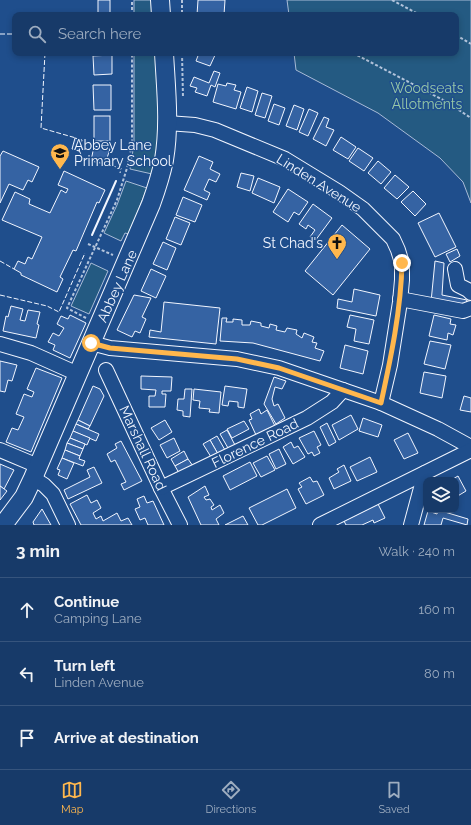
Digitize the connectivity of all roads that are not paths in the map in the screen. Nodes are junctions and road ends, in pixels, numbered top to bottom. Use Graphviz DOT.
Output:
graph roads {
  1 [pos="160,0"];
  2 [pos="161,12"];
  3 [pos="164,56"];
  4 [pos="167,123"];
  5 [pos="455,269"];
  6 [pos="471,294"];
  7 [pos="400,299"];
  8 [pos="471,308"];
  9 [pos="91,343"];
  10 [pos="0,344"];
  11 [pos="106,370"];
  12 [pos="78,374"];
  13 [pos="343,390"];
  14 [pos="381,403"];
  15 [pos="471,447"];
  16 [pos="0,450"];
  17 [pos="471,450"];
  18 [pos="36,472"];
  19 [pos="425,473"];
  20 [pos="161,488"];
  21 [pos="177,524"];
  22 [pos="3,525"];
  23 [pos="68,525"];
  24 [pos="320,525"];
  25 [pos="411,525"];
  1 -- 2 [label="main road"];
  3 -- 4 [label="main road, Abbey Lane"];
  4 -- 7 [label="street, Linden Avenue"];
  4 -- 9 [label="main road, Abbey Lane"];
  5 -- 6 [label="street"];
  7 -- 8 [label="street"];
  7 -- 14 [label="street, Linden Avenue"];
  9 -- 12 [label="main road, Abbey Lane"];
  9 -- 13 [label="street"];
  10 -- 12 [label="street"];
  11 -- 20 [label="street, Marshall Road"];
  12 -- 18 [label="main road, Abbey Lane"];
  13 -- 14 [label="street"];
  13 -- 20 [label="street, Florence Road"];
  14 -- 15 [label="street"];
  16 -- 18 [label="street"];
  17 -- 19 [label="street"];
  18 -- 22 [label="main road, Abbey Lane"];
  18 -- 23 [label="street"];
  19 -- 24 [label="street"];
  19 -- 25 [label="street"];
  20 -- 21 [label="street, Marshall Road"];
}
